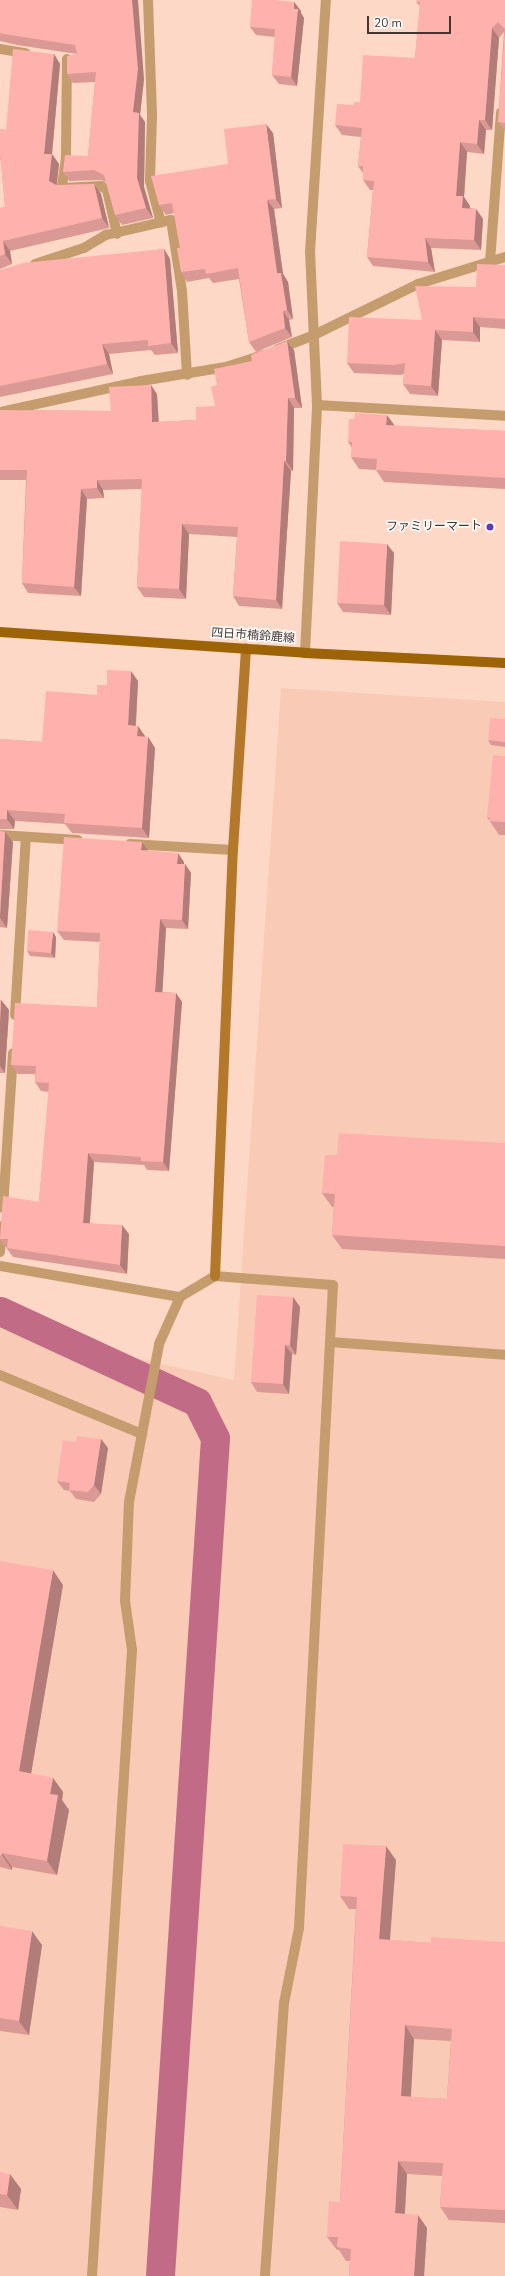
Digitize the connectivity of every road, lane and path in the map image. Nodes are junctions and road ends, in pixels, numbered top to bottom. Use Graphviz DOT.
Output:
graph roads {
  1 [pos="148,0"];
  2 [pos="326,0"];
  3 [pos="0,49"];
  4 [pos="37,54"];
  5 [pos="78,60"];
  6 [pos="501,101"];
  7 [pos="161,223"];
  8 [pos="117,234"];
  9 [pos="505,257"];
  10 [pos="490,262"];
  11 [pos="23,268"];
  12 [pos="314,335"];
  13 [pos="187,375"];
  14 [pos="317,405"];
  15 [pos="0,412"];
  16 [pos="505,416"];
  17 [pos="0,632"];
  18 [pos="246,648"];
  19 [pos="305,653"];
  20 [pos="505,663"];
  21 [pos="0,835"];
  22 [pos="26,837"];
  23 [pos="90,841"];
  24 [pos="122,843"];
  25 [pos="233,850"];
  26 [pos="14,1025"];
  27 [pos="14,1041"];
  28 [pos="0,1252"];
  29 [pos="0,1266"];
  30 [pos="215,1276"];
  31 [pos="180,1297"];
  32 [pos="330,1342"];
  33 [pos="505,1355"];
  34 [pos="0,1376"];
  35 [pos="142,1434"];
  36 [pos="92,2276"];
  37 [pos="265,2276"];
  1 -- 7 [label="street"];
  2 -- 12 [label="street"];
  3 -- 4 [label="street"];
  5 -- 8 [label="street"];
  6 -- 10 [label="street"];
  7 -- 8 [label="street"];
  7 -- 13 [label="street"];
  8 -- 11 [label="street"];
  9 -- 10 [label="street"];
  10 -- 12 [label="street"];
  12 -- 13 [label="street"];
  12 -- 14 [label="street"];
  13 -- 15 [label="street"];
  14 -- 16 [label="street"];
  14 -- 19 [label="street"];
  17 -- 18 [label="main road, 四日市楠鈴鹿線"];
  18 -- 19 [label="main road, 四日市楠鈴鹿線"];
  18 -- 25 [label="street"];
  19 -- 20 [label="main road, 四日市楠鈴鹿線"];
  21 -- 22 [label="street"];
  22 -- 23 [label="street"];
  22 -- 26 [label="street"];
  24 -- 25 [label="street"];
  25 -- 30 [label="street"];
  27 -- 28 [label="street"];
  29 -- 31 [label="street"];
  30 -- 31 [label="street"];
  30 -- 32 [label="street"];
  31 -- 35 [label="street"];
  32 -- 33 [label="street"];
  32 -- 37 [label="street"];
  34 -- 35 [label="street"];
  35 -- 36 [label="street"];
}
